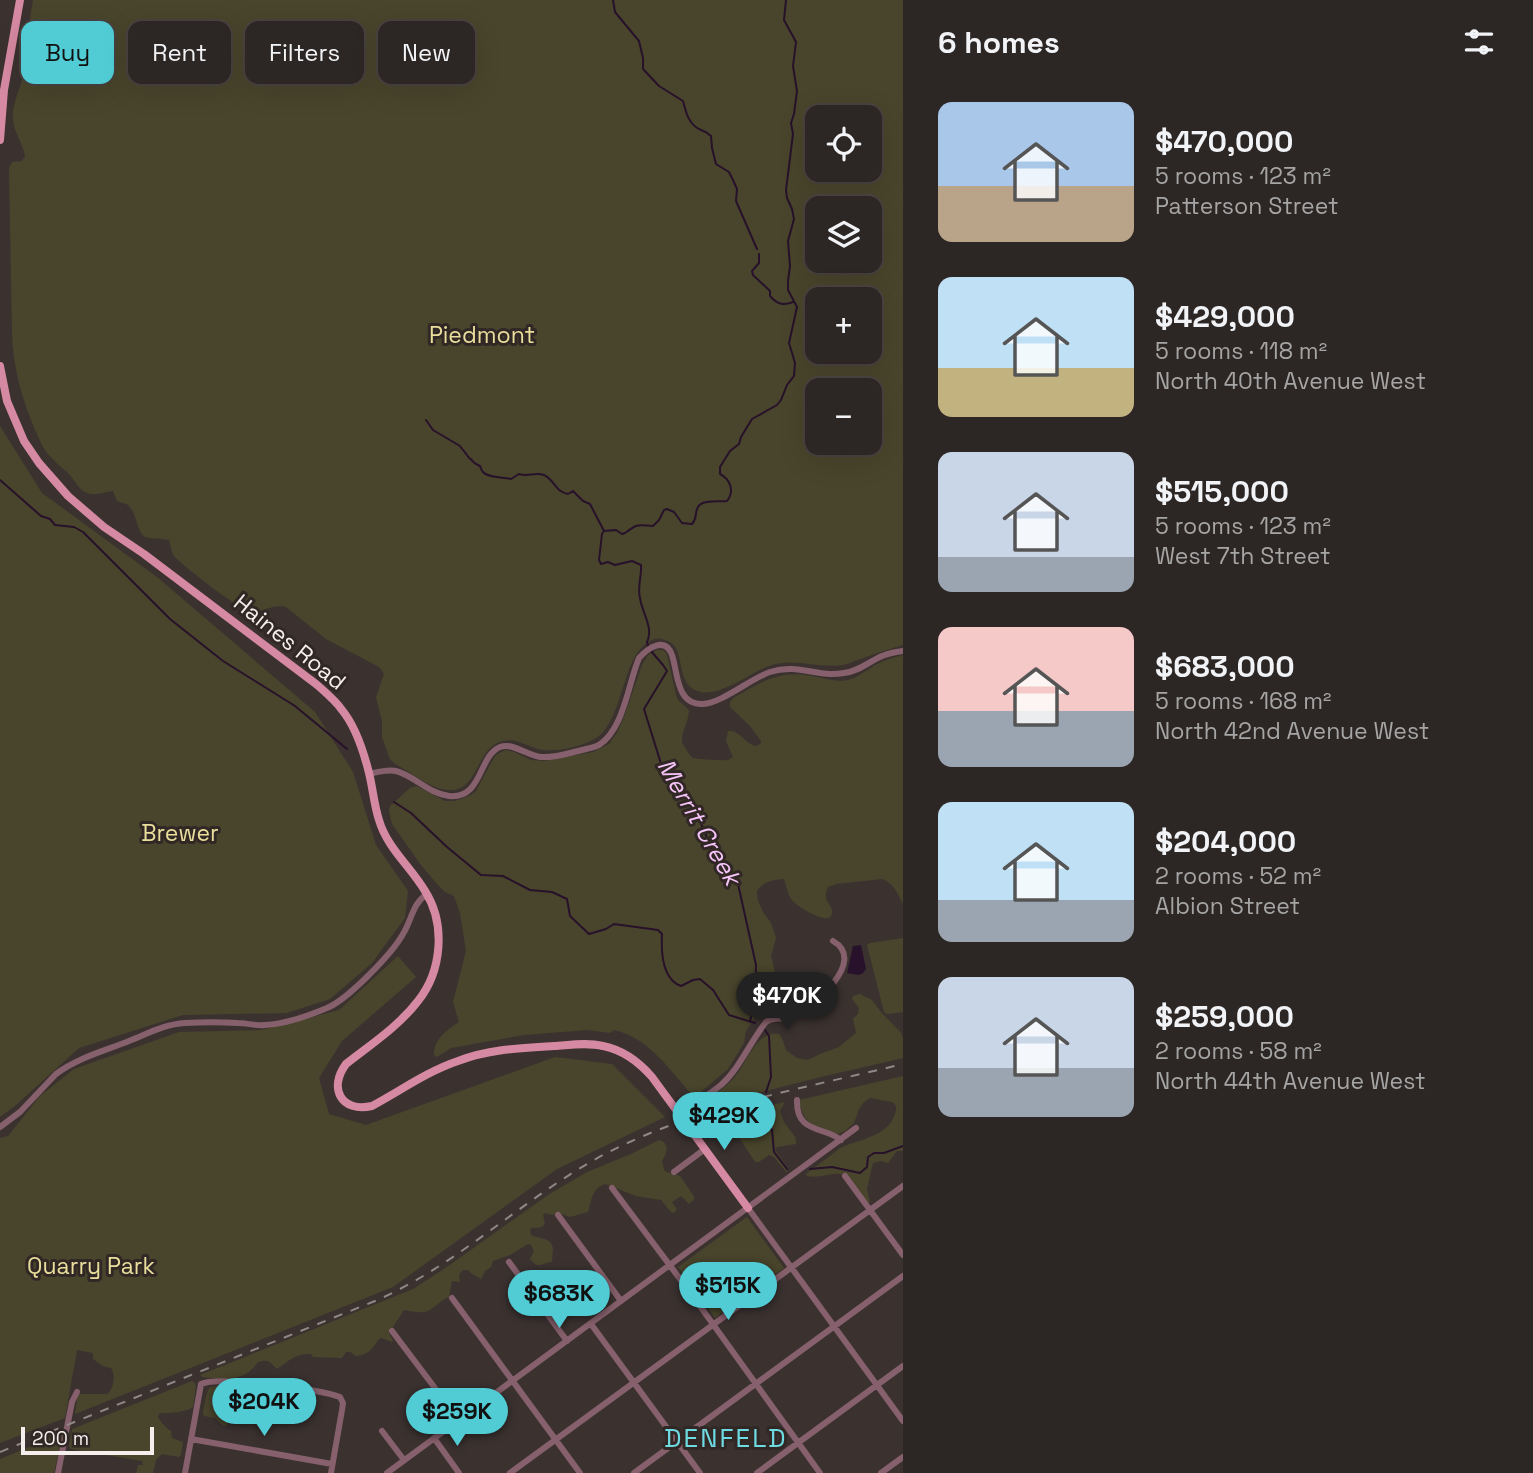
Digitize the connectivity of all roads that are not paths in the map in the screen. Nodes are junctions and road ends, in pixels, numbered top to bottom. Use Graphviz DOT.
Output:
graph roads {
  1 [pos="20,0"];
  2 [pos="1,125"];
  3 [pos="0,140"];
  4 [pos="0,366"];
  5 [pos="903,651"];
  6 [pos="369,774"];
  7 [pos="427,894"];
  8 [pos="833,942"];
  9 [pos="797,1100"];
  10 [pos="678,1112"];
  11 [pos="0,1127"];
  12 [pos="856,1128"];
  13 [pos="841,1140"];
  14 [pos="705,1149"];
  15 [pos="674,1172"];
  16 [pos="845,1176"];
  17 [pos="903,1186"];
  18 [pos="612,1188"];
  19 [pos="748,1208"];
  20 [pos="870,1210"];
  21 [pos="558,1215"];
  22 [pos="903,1255"];
  23 [pos="509,1262"];
  24 [pos="670,1266"];
  25 [pos="791,1267"];
  26 [pos="903,1276"];
  27 [pos="452,1298"];
  28 [pos="621,1301"];
  29 [pos="591,1324"];
  30 [pos="713,1324"];
  31 [pos="834,1326"];
  32 [pos="392,1331"];
  33 [pos="567,1341"];
  34 [pos="903,1367"];
  35 [pos="512,1381"];
  36 [pos="634,1382"];
  37 [pos="755,1384"];
  38 [pos="877,1385"];
  39 [pos="77,1392"];
  40 [pos="459,1420"];
  41 [pos="903,1421"];
  42 [pos="382,1431"];
  43 [pos="434,1438"];
  44 [pos="191,1439"];
  45 [pos="555,1440"];
  46 [pos="677,1441"];
  47 [pos="799,1443"];
  48 [pos="903,1457"];
  49 [pos="404,1460"];
  50 [pos="332,1464"];
  51 [pos="58,1473"];
  52 [pos="185,1473"];
  53 [pos="331,1473"];
  54 [pos="387,1473"];
  55 [pos="459,1473"];
  56 [pos="510,1473"];
  57 [pos="580,1473"];
  58 [pos="634,1473"];
  59 [pos="700,1473"];
  60 [pos="757,1473"];
  61 [pos="820,1473"];
  62 [pos="881,1473"];
  1 -- 2 [label="main road"];
  2 -- 3 [label="main road"];
  4 -- 6 [label="main road, Haines Road"];
  5 -- 6 [label="street"];
  6 -- 7 [label="main road, Haines Road"];
  7 -- 10 [label="main road, Haines Road"];
  7 -- 11 [label="street"];
  8 -- 10 [label="street"];
  9 -- 13 [label="street"];
  10 -- 14 [label="main road"];
  12 -- 13 [label="street"];
  13 -- 19 [label="street"];
  14 -- 15 [label="street"];
  14 -- 19 [label="main road"];
  16 -- 20 [label="street"];
  17 -- 20 [label="street"];
  18 -- 24 [label="street"];
  19 -- 24 [label="street"];
  19 -- 25 [label="street"];
  20 -- 22 [label="street"];
  20 -- 25 [label="street"];
  21 -- 28 [label="street"];
  23 -- 33 [label="street"];
  24 -- 28 [label="street"];
  24 -- 30 [label="street"];
  25 -- 30 [label="street"];
  25 -- 31 [label="street"];
  26 -- 31 [label="street"];
  27 -- 35 [label="street"];
  28 -- 29 [label="street"];
  29 -- 33 [label="street"];
  29 -- 36 [label="street"];
  30 -- 36 [label="street"];
  30 -- 37 [label="street"];
  31 -- 37 [label="street"];
  31 -- 38 [label="street"];
  32 -- 40 [label="street"];
  33 -- 35 [label="street"];
  34 -- 38 [label="street"];
  35 -- 40 [label="street"];
  35 -- 45 [label="street"];
  36 -- 45 [label="street"];
  36 -- 46 [label="street"];
  37 -- 46 [label="street"];
  37 -- 47 [label="street"];
  38 -- 41 [label="street"];
  38 -- 47 [label="street"];
  39 -- 51 [label="street"];
  40 -- 43 [label="street"];
  42 -- 49 [label="street"];
  43 -- 49 [label="street"];
  43 -- 55 [label="street"];
  44 -- 50 [label="street"];
  44 -- 50 [label="street"];
  44 -- 52 [label="street"];
  45 -- 56 [label="street"];
  45 -- 57 [label="street"];
  46 -- 58 [label="street"];
  46 -- 59 [label="street"];
  47 -- 60 [label="street"];
  47 -- 61 [label="street"];
  48 -- 62 [label="street"];
  49 -- 54 [label="street"];
  50 -- 53 [label="street"];
}
